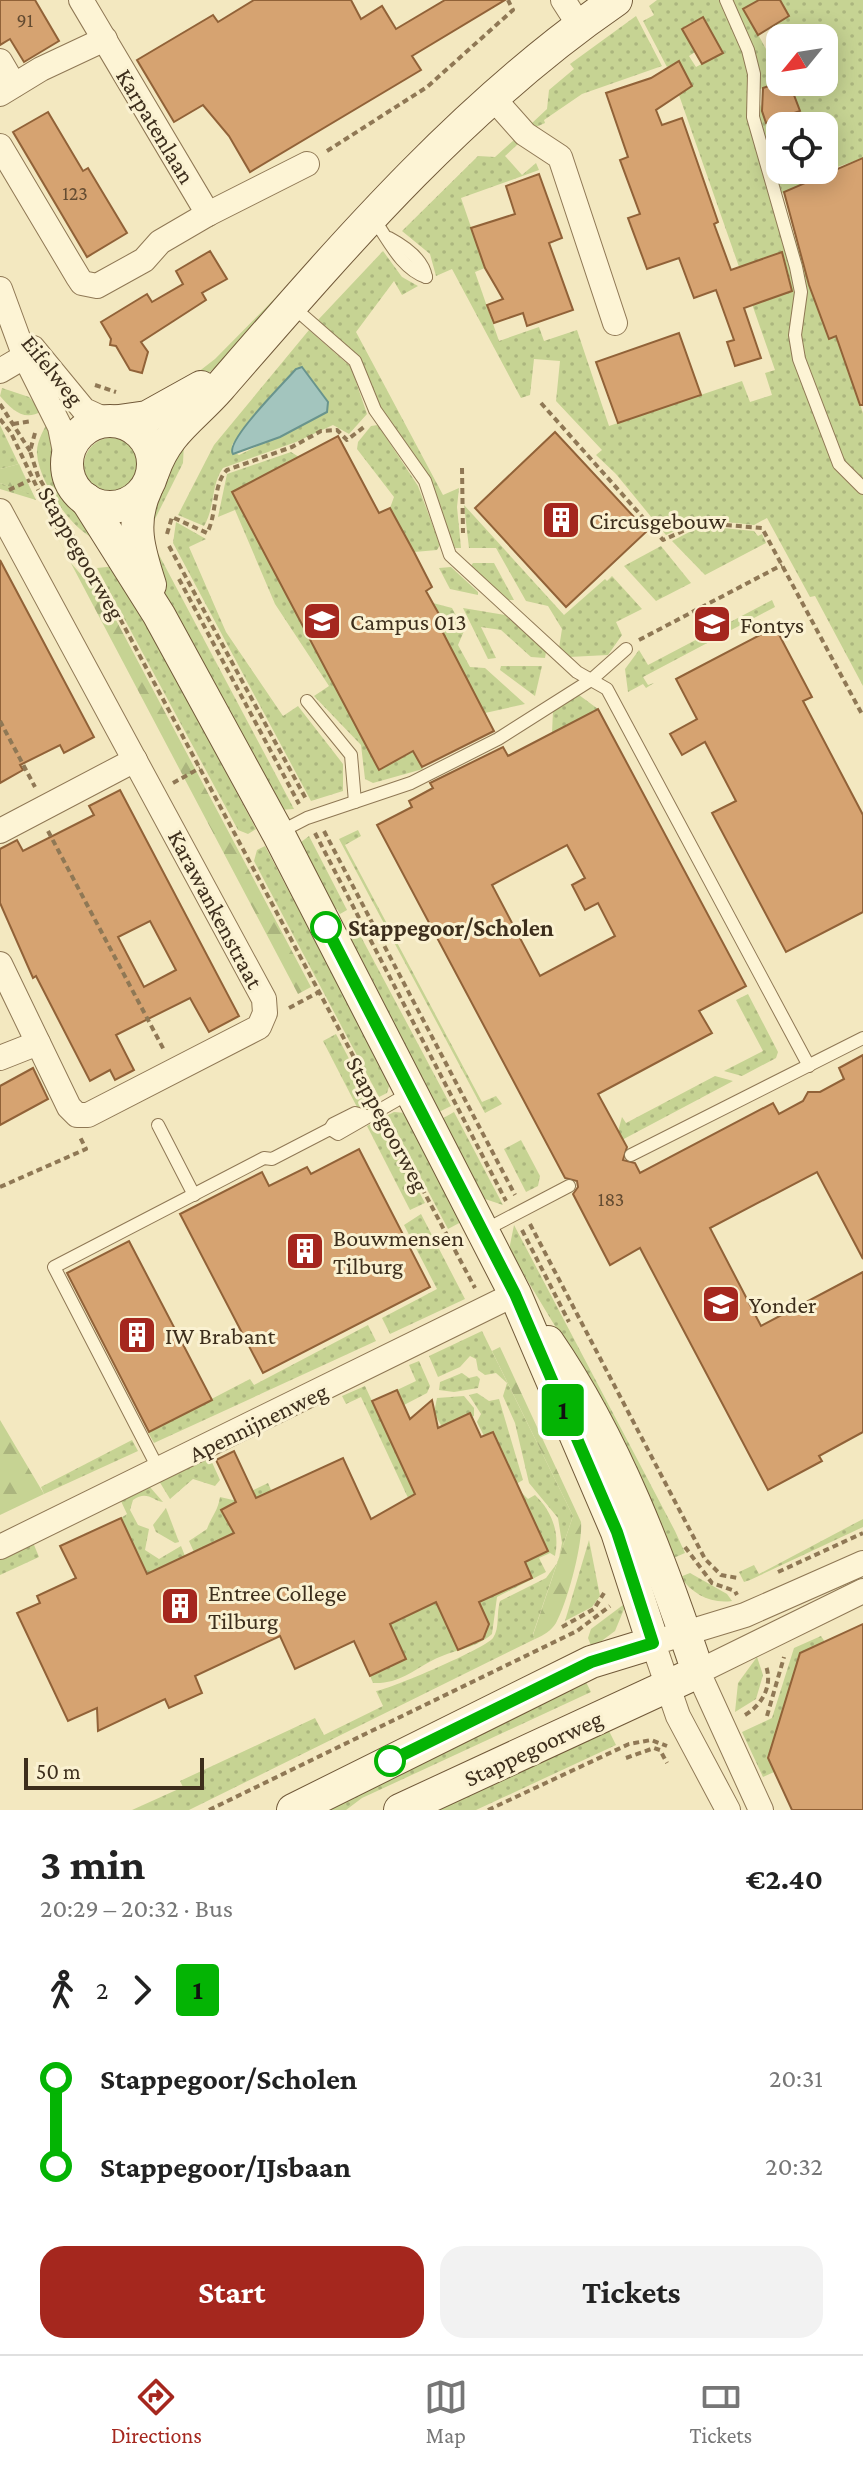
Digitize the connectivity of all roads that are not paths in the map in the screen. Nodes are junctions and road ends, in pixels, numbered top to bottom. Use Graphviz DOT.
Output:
graph roads {
  1 [pos="81,0"];
  2 [pos="616,0"];
  3 [pos="726,0"];
  4 [pos="571,13"];
  5 [pos="105,39"];
  6 [pos="0,61"];
  7 [pos="7,90"];
  8 [pos="493,98"];
  9 [pos="0,146"];
  10 [pos="307,164"];
  11 [pos="208,214"];
  12 [pos="4,299"];
  13 [pos="290,304"];
  14 [pos="615,323"];
  15 [pos="30,354"];
  16 [pos="246,355"];
  17 [pos="0,371"];
  18 [pos="113,421"];
  19 [pos="67,462"];
  20 [pos="149,480"];
  21 [pos="863,488"];
  22 [pos="86,499"];
  23 [pos="0,511"];
  24 [pos="159,615"];
  25 [pos="626,649"];
  26 [pos="591,680"];
  27 [pos="307,701"];
  28 [pos="135,760"];
  29 [pos="355,802"];
  30 [pos="0,831"];
  31 [pos="278,833"];
  32 [pos="0,964"];
  33 [pos="863,1038"];
  34 [pos="38,1043"];
  35 [pos="0,1058"];
  36 [pos="809,1066"];
  37 [pos="411,1092"];
  38 [pos="158,1125"];
  39 [pos="631,1155"];
  40 [pos="569,1186"];
  41 [pos="194,1195"];
  42 [pos="483,1231"];
  43 [pos="501,1302"];
  44 [pos="159,1470"];
  45 [pos="0,1547"];
  46 [pos="863,1563"];
  47 [pos="863,1591"];
  48 [pos="685,1633"];
  49 [pos="653,1643"];
  50 [pos="698,1672"];
  51 [pos="667,1686"];
  52 [pos="293,1810"];
  53 [pos="400,1810"];
  54 [pos="728,1810"];
  55 [pos="761,1810"];
  1 -- 5 [label="street, Karpatenlaan"];
  2 -- 4 [label="street, Stappegoorweg"];
  3 -- 21 [label="lane"];
  4 -- 8 [label="street, Stappegoorweg"];
  5 -- 7 [label="street"];
  5 -- 11 [label="street, Karpatenlaan"];
  6 -- 7 [label="street"];
  8 -- 13 [label="street, Stappegoorweg"];
  8 -- 14 [label="street"];
  9 -- 11 [label="street"];
  10 -- 11 [label="street"];
  12 -- 15 [label="street, Eifelweg"];
  13 -- 16 [label="street, Stappegoorweg"];
  13 -- 26 [label="lane"];
  15 -- 17 [label="street"];
  15 -- 18 [label="street, Eifelweg"];
  15 -- 19 [label="street, Eifelweg"];
  16 -- 18 [label="street, Stappegoorweg"];
  16 -- 20 [label="street, Stappegoorweg"];
  18 -- 19 [label="street"];
  18 -- 20 [label="street"];
  19 -- 22 [label="street"];
  20 -- 22 [label="street"];
  20 -- 24 [label="street, Stappegoorweg"];
  22 -- 24 [label="street, Stappegoorweg"];
  23 -- 28 [label="street, Karawankenstraat"];
  24 -- 31 [label="street, Stappegoorweg"];
  25 -- 26 [label="lane"];
  26 -- 29 [label="lane"];
  26 -- 36 [label="lane"];
  27 -- 29 [label="lane"];
  28 -- 30 [label="street"];
  28 -- 34 [label="street, Karawankenstraat"];
  29 -- 31 [label="lane"];
  31 -- 37 [label="street, Stappegoorweg"];
  32 -- 34 [label="street"];
  33 -- 36 [label="lane"];
  34 -- 35 [label="street"];
  36 -- 39 [label="lane"];
  37 -- 41 [label="lane"];
  37 -- 42 [label="street, Stappegoorweg"];
  38 -- 41 [label="lane"];
  40 -- 42 [label="lane"];
  41 -- 44 [label="lane"];
  42 -- 43 [label="street, Stappegoorweg"];
  43 -- 44 [label="street, Apennijnenweg"];
  43 -- 48 [label="street, Stappegoorweg"];
  43 -- 49 [label="street, Stappegoorweg"];
  44 -- 45 [label="street, Apennijnenweg"];
  46 -- 48 [label="street"];
  47 -- 50 [label="street"];
  48 -- 49 [label="street, Stappegoorweg"];
  48 -- 50 [label="street, Stappegoorweg"];
  49 -- 51 [label="street, Stappegoorweg"];
  49 -- 52 [label="street, Stappegoorweg"];
  50 -- 51 [label="street, Stappegoorweg"];
  50 -- 55 [label="street, Stappegoorweg"];
  51 -- 53 [label="street, Stappegoorweg"];
  51 -- 54 [label="street, Stappegoorweg"];
}
